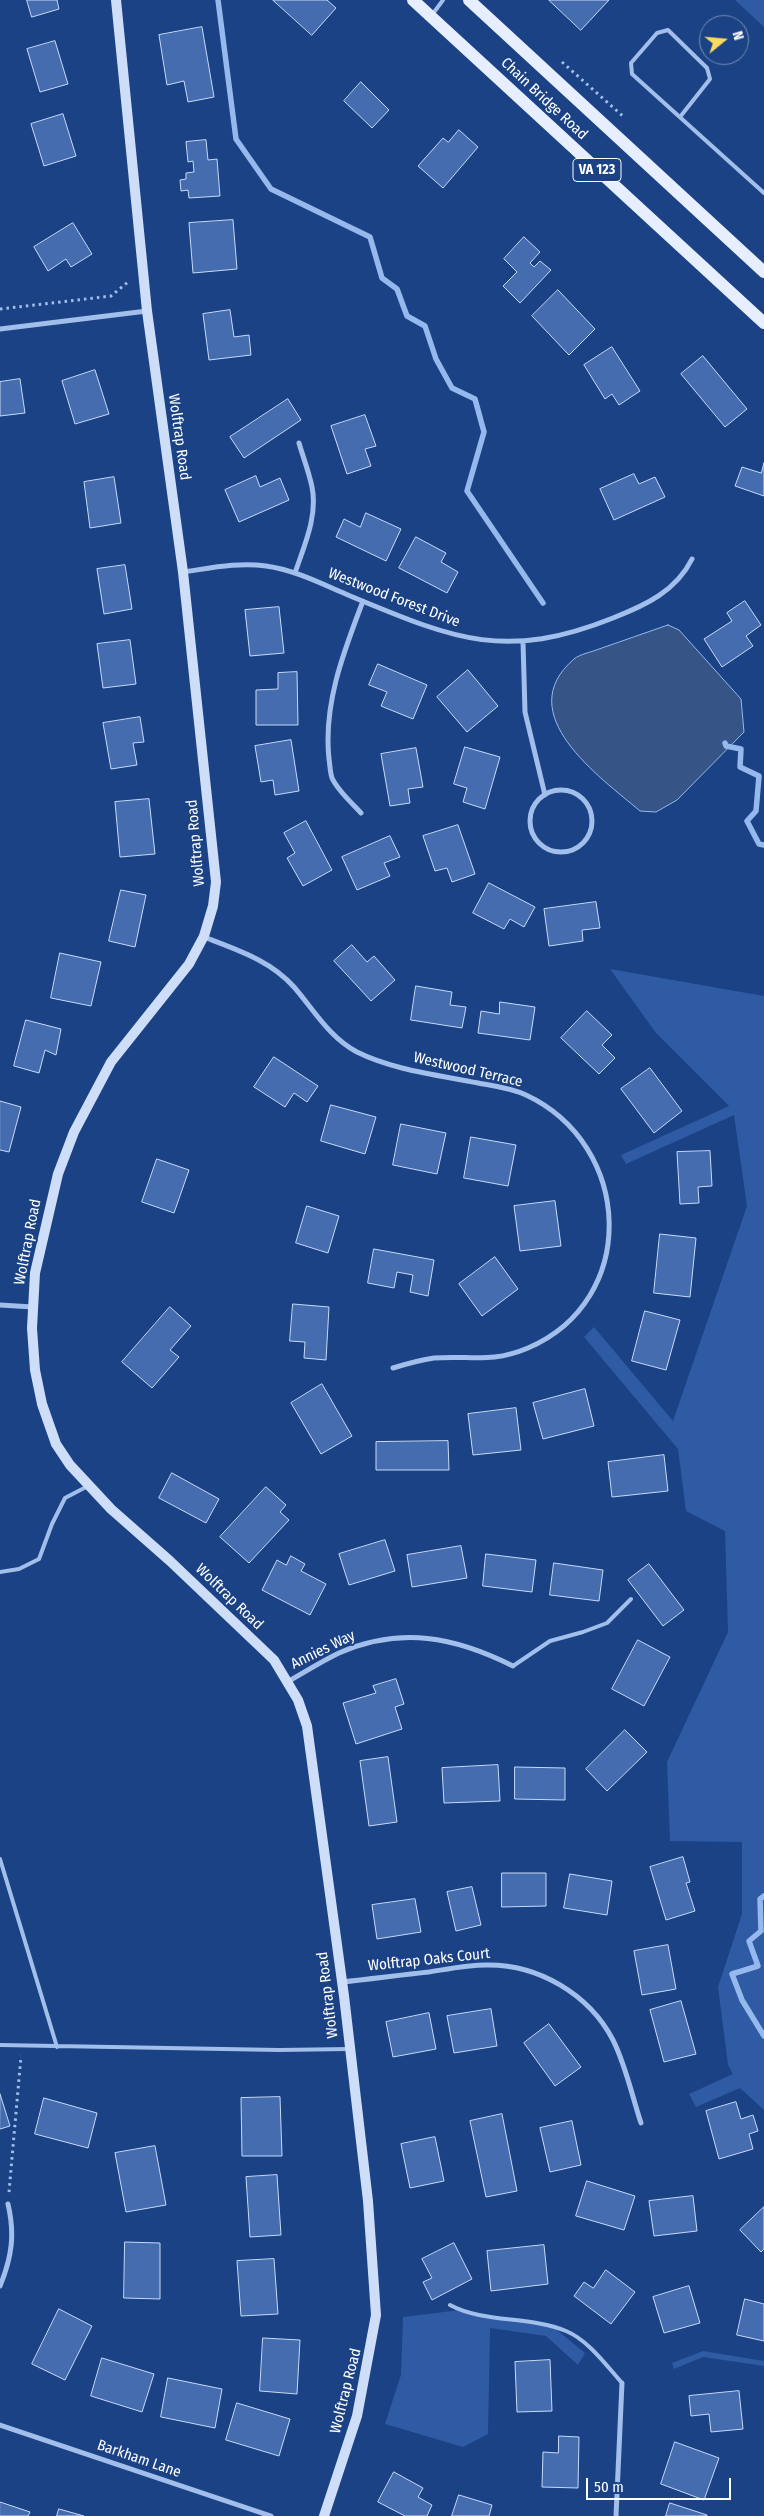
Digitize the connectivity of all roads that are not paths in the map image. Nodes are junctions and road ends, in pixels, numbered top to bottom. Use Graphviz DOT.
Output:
graph roads {
  1 [pos="116,0"];
  2 [pos="413,0"];
  3 [pos="442,0"];
  4 [pos="469,0"];
  5 [pos="430,16"];
  6 [pos="680,117"];
  7 [pos="764,193"];
  8 [pos="764,272"];
  9 [pos="147,311"];
  10 [pos="764,323"];
  11 [pos="0,329"];
  12 [pos="299,442"];
  13 [pos="692,559"];
  14 [pos="184,572"];
  15 [pos="295,573"];
  16 [pos="363,601"];
  17 [pos="523,642"];
  18 [pos="545,795"];
  19 [pos="361,814"];
  20 [pos="204,936"];
  21 [pos="0,1305"];
  22 [pos="32,1307"];
  23 [pos="393,1368"];
  24 [pos="88,1486"];
  25 [pos="0,1572"];
  26 [pos="631,1599"];
  27 [pos="513,1666"];
  28 [pos="289,1681"];
  29 [pos="0,1858"];
  30 [pos="342,1982"];
  31 [pos="0,2045"];
  32 [pos="57,2047"];
  33 [pos="349,2049"];
  34 [pos="641,2123"];
  35 [pos="8,2204"];
  36 [pos="0,2286"];
  37 [pos="450,2305"];
  38 [pos="622,2383"];
  39 [pos="0,2425"];
  40 [pos="271,2516"];
  41 [pos="324,2516"];
  42 [pos="616,2516"];
  1 -- 9 [label="street, Wolftrap Road"];
  2 -- 5 [label="main road, Chain Bridge Road / VA 123"];
  3 -- 5 [label="lane"];
  4 -- 8 [label="main road, Chain Bridge Road / VA 123"];
  5 -- 10 [label="main road, Chain Bridge Road / VA 123"];
  6 -- 6 [label="lane"];
  6 -- 7 [label="lane"];
  9 -- 11 [label="street"];
  9 -- 14 [label="street, Wolftrap Road"];
  12 -- 15 [label="street"];
  13 -- 17 [label="street, Westwood Forest Drive"];
  14 -- 15 [label="street, Westwood Forest Drive"];
  14 -- 20 [label="street, Wolftrap Road"];
  15 -- 16 [label="street, Westwood Forest Drive"];
  16 -- 17 [label="street, Westwood Forest Drive"];
  16 -- 19 [label="street"];
  17 -- 18 [label="street"];
  18 -- 18 [label="street"];
  20 -- 22 [label="street, Wolftrap Road"];
  20 -- 23 [label="street, Westwood Terrace"];
  21 -- 22 [label="street"];
  22 -- 24 [label="street, Wolftrap Road"];
  24 -- 25 [label="lane"];
  24 -- 28 [label="street, Wolftrap Road"];
  26 -- 27 [label="lane"];
  27 -- 28 [label="street, Annies Way"];
  28 -- 30 [label="street, Wolftrap Road"];
  29 -- 32 [label="lane"];
  30 -- 33 [label="street, Wolftrap Road"];
  30 -- 34 [label="street, Wolftrap Oaks Court"];
  31 -- 32 [label="lane"];
  32 -- 33 [label="lane"];
  33 -- 41 [label="street, Wolftrap Road"];
  35 -- 36 [label="street"];
  37 -- 38 [label="lane"];
  38 -- 42 [label="street"];
  39 -- 40 [label="street, Barkham Lane"];
}
